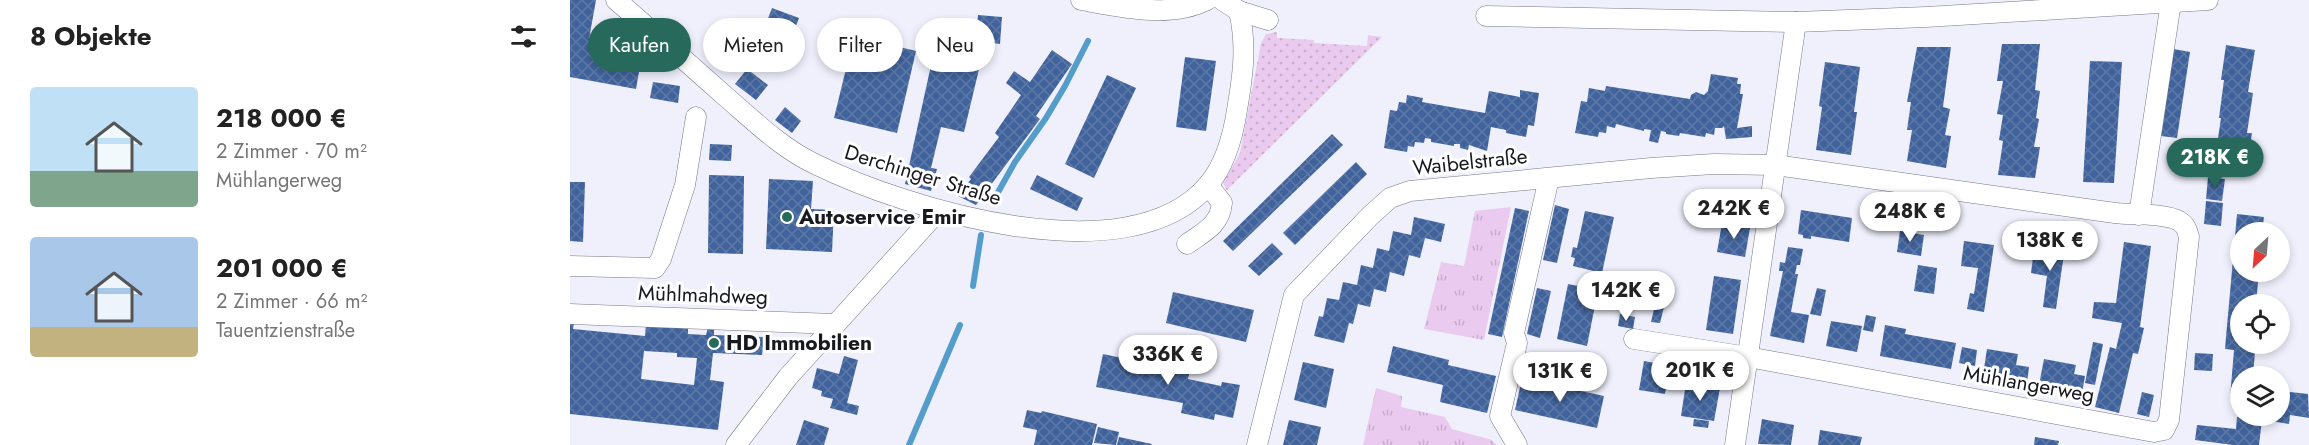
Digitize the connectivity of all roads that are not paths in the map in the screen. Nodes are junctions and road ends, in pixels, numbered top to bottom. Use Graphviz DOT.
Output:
graph roads {
  1 [pos="616,0"];
  2 [pos="1081,0"];
  3 [pos="1207,0"];
  4 [pos="1222,0"];
  5 [pos="2208,0"];
  6 [pos="2170,2"];
  7 [pos="1239,11"];
  8 [pos="1486,16"];
  9 [pos="1268,20"];
  10 [pos="1796,22"];
  11 [pos="696,117"];
  12 [pos="1775,165"];
  13 [pos="1549,178"];
  14 [pos="1208,185"];
  15 [pos="939,210"];
  16 [pos="2139,215"];
  17 [pos="1187,244"];
  18 [pos="570,266"];
  19 [pos="570,314"];
  20 [pos="834,324"];
  21 [pos="1634,339"];
  22 [pos="1748,357"];
  23 [pos="735,445"];
  24 [pos="1257,445"];
  25 [pos="1517,445"];
  26 [pos="1735,445"];
  1 -- 15 [label="street, Derchinger Straße"];
  2 -- 3 [label="street"];
  4 -- 7 [label="street"];
  5 -- 6 [label="street"];
  6 -- 10 [label="street"];
  6 -- 16 [label="street"];
  7 -- 9 [label="street"];
  7 -- 14 [label="street, Derchinger Straße"];
  8 -- 10 [label="street"];
  10 -- 12 [label="street"];
  11 -- 18 [label="street"];
  12 -- 13 [label="street, Waibelstraße"];
  12 -- 16 [label="street, Mühlangerweg"];
  12 -- 22 [label="street"];
  13 -- 24 [label="street, Waibelstraße"];
  13 -- 25 [label="street"];
  14 -- 15 [label="street, Derchinger Straße"];
  14 -- 17 [label="street"];
  15 -- 20 [label="street"];
  16 -- 22 [label="street, Mühlangerweg"];
  19 -- 20 [label="street, Mühlmahdweg"];
  20 -- 23 [label="street"];
  21 -- 22 [label="street, Mühlangerweg"];
  22 -- 26 [label="street"];
}
